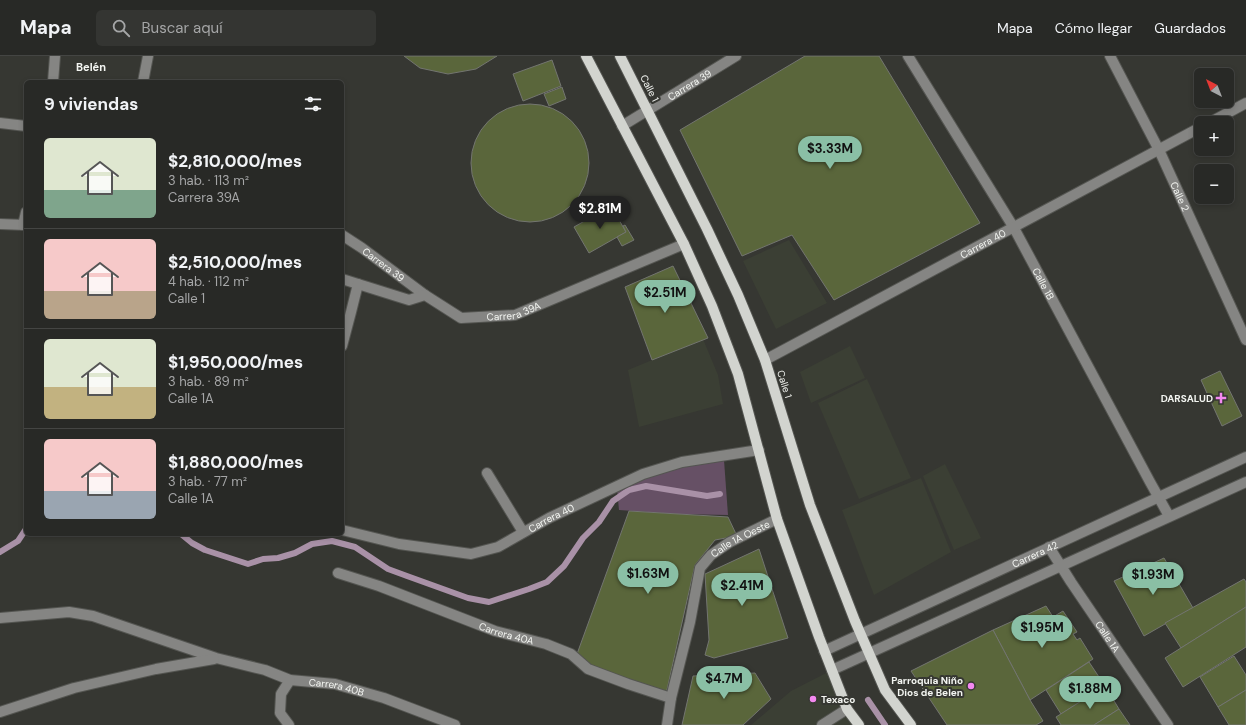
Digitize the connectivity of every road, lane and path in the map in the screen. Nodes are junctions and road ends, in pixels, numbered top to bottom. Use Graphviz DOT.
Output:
graph roads {
  1 [pos="56,56"];
  2 [pos="148,56"];
  3 [pos="586,56"];
  4 [pos="620,56"];
  5 [pos="736,56"];
  6 [pos="908,56"];
  7 [pos="1110,56"];
  8 [pos="53,80"];
  9 [pos="143,80"];
  10 [pos="1246,103"];
  11 [pos="647,110"];
  12 [pos="1222,116"];
  13 [pos="0,123"];
  14 [pos="24,126"];
  15 [pos="622,126"];
  16 [pos="1194,132"];
  17 [pos="1159,150"];
  18 [pos="0,224"];
  19 [pos="24,225"];
  20 [pos="1014,228"];
  21 [pos="344,236"];
  22 [pos="684,244"];
  23 [pos="344,280"];
  24 [pos="358,284"];
  25 [pos="425,295"];
  26 [pos="344,338"];
  27 [pos="1246,340"];
  28 [pos="765,360"];
  29 [pos="759,450"];
  30 [pos="1246,457"];
  31 [pos="487,473"];
  32 [pos="1246,482"];
  33 [pos="1158,497"];
  34 [pos="1169,516"];
  35 [pos="777,519"];
  36 [pos="344,530"];
  37 [pos="523,532"];
  38 [pos="1049,547"];
  39 [pos="1060,566"];
  40 [pos="338,573"];
  41 [pos="0,618"];
  42 [pos="860,634"];
  43 [pos="824,651"];
  44 [pos="869,653"];
  45 [pos="216,658"];
  46 [pos="832,670"];
  47 [pos="290,680"];
  48 [pos="671,698"];
  49 [pos="847,709"];
  50 [pos="0,712"];
  51 [pos="289,725"];
  52 [pos="455,725"];
  53 [pos="667,725"];
  54 [pos="822,725"];
  55 [pos="859,725"];
  56 [pos="910,725"];
  57 [pos="1168,725"];
  1 -- 8 [label="street"];
  2 -- 9 [label="street"];
  3 -- 15 [label="main road"];
  4 -- 11 [label="main road, Calle 1"];
  5 -- 11 [label="street, Carrera 39"];
  6 -- 20 [label="street, Calle 1B"];
  7 -- 17 [label="street, Calle 2"];
  10 -- 12 [label="street"];
  11 -- 15 [label="street, Carrera 39"];
  11 -- 28 [label="main road, Calle 1"];
  13 -- 14 [label="street"];
  15 -- 22 [label="main road"];
  16 -- 17 [label="street, Carrera 40"];
  17 -- 20 [label="street, Carrera 40"];
  17 -- 27 [label="street, Calle 2"];
  18 -- 19 [label="street"];
  20 -- 28 [label="street, Carrera 40"];
  20 -- 33 [label="street, Calle 1B"];
  21 -- 25 [label="street, Carrera 39"];
  22 -- 25 [label="street, Carrera 39A"];
  22 -- 29 [label="main road"];
  23 -- 24 [label="street"];
  24 -- 25 [label="street"];
  24 -- 26 [label="street"];
  28 -- 42 [label="main road, Calle 1"];
  29 -- 35 [label="main road"];
  29 -- 37 [label="street, Carrera 40"];
  30 -- 33 [label="street, Carrera 42"];
  31 -- 37 [label="street"];
  32 -- 34 [label="street, Carrera 42"];
  33 -- 34 [label="street, Calle 1B"];
  33 -- 38 [label="street, Carrera 42"];
  34 -- 39 [label="street, Carrera 42"];
  35 -- 43 [label="main road"];
  35 -- 48 [label="street, Calle 1A Oeste"];
  36 -- 37 [label="street, Carrera 40"];
  38 -- 39 [label="street, Calle 1A"];
  38 -- 42 [label="street, Carrera 42"];
  39 -- 44 [label="street, Carrera 42"];
  39 -- 57 [label="street, Calle 1A"];
  40 -- 48 [label="street, Carrera 40A"];
  41 -- 45 [label="street, Carrera 40B"];
  42 -- 43 [label="street, Carrera 42"];
  42 -- 44 [label="main road, Calle 1"];
  43 -- 46 [label="main road"];
  44 -- 46 [label="street, Carrera 42"];
  44 -- 56 [label="main road, Calle 1"];
  45 -- 47 [label="street, Carrera 40B"];
  45 -- 50 [label="street, Carrera 40B"];
  46 -- 49 [label="main road"];
  47 -- 51 [label="street"];
  47 -- 52 [label="street, Carrera 40B"];
  48 -- 53 [label="street, Calle 1A Oeste"];
  49 -- 54 [label="street"];
  49 -- 55 [label="main road"];
}
